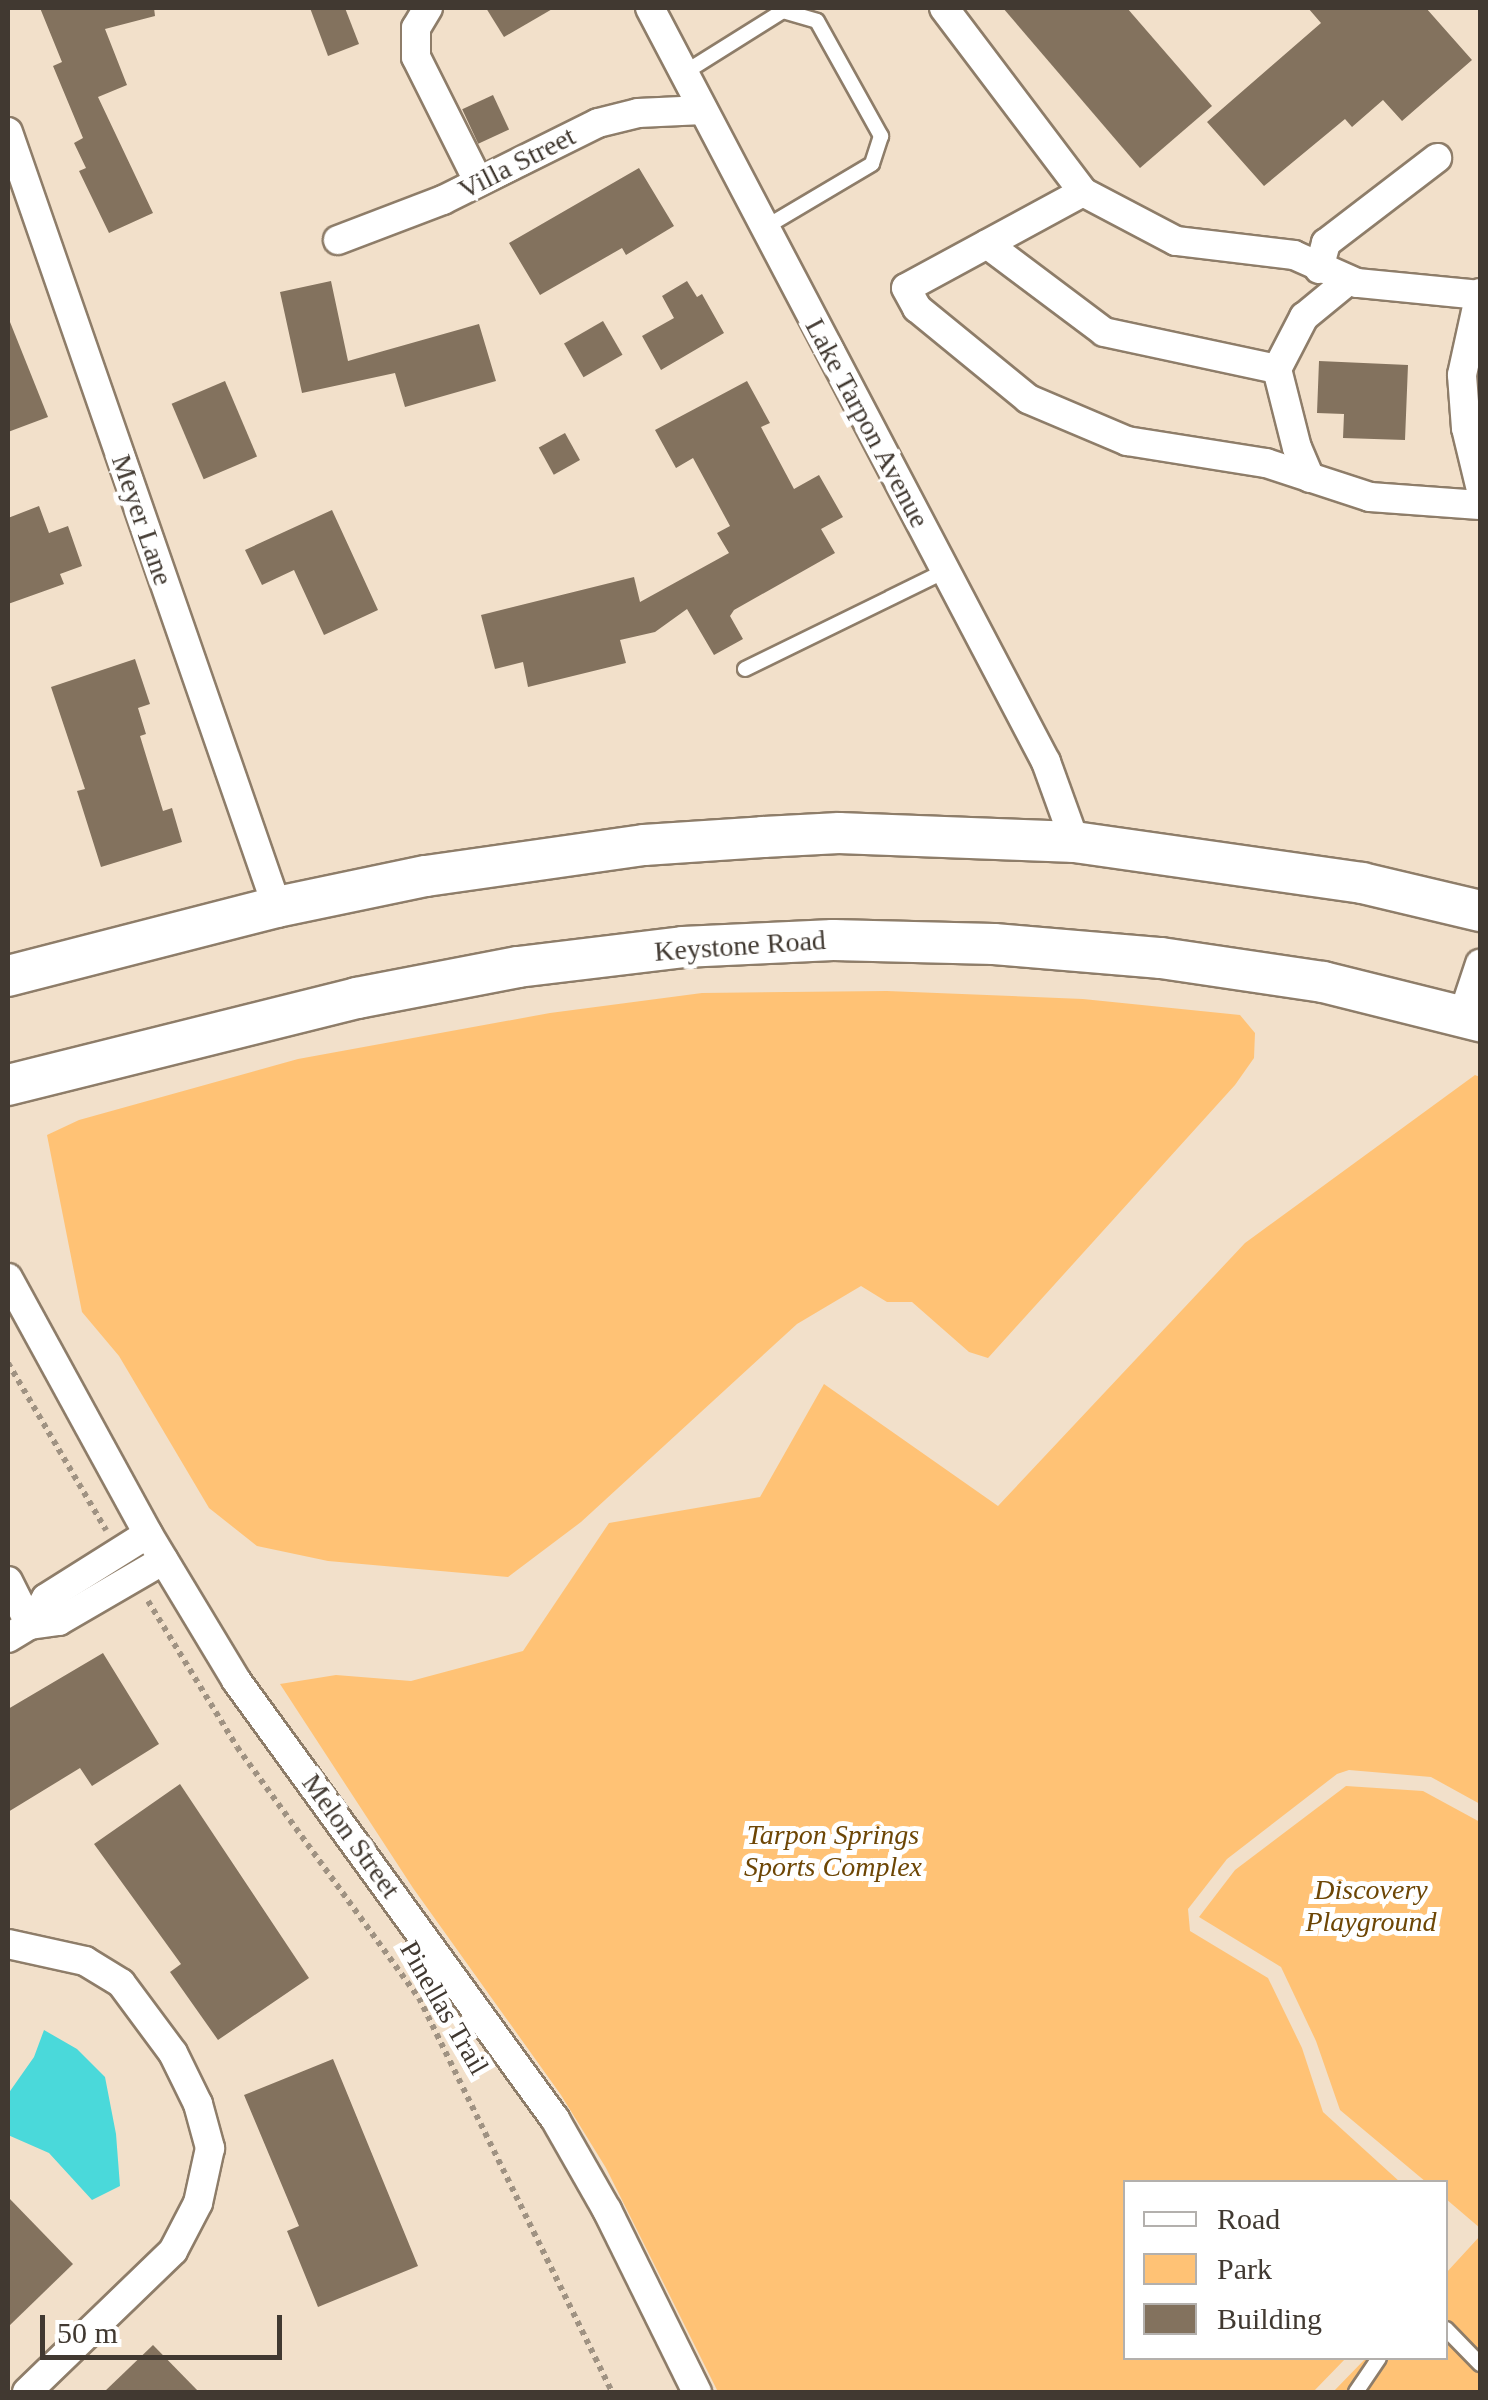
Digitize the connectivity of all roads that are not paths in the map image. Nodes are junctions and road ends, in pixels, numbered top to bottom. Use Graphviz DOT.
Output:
graph roads {
  1 [pos="428,8"];
  2 [pos="650,8"];
  3 [pos="944,8"];
  4 [pos="684,73"];
  5 [pos="702,110"];
  6 [pos="8,132"];
  7 [pos="1437,158"];
  8 [pos="478,181"];
  9 [pos="1083,192"];
  10 [pos="764,228"];
  11 [pos="338,240"];
  12 [pos="986,244"];
  13 [pos="1319,269"];
  14 [pos="1349,280"];
  15 [pos="1480,294"];
  16 [pos="1277,369"];
  17 [pos="1310,478"];
  18 [pos="1480,486"];
  19 [pos="1480,505"];
  20 [pos="945,571"];
  21 [pos="745,670"];
  22 [pos="1075,842"];
  23 [pos="278,907"];
  24 [pos="1480,911"];
  25 [pos="1480,964"];
  26 [pos="8,976"];
  27 [pos="1472,1018"];
  28 [pos="8,1085"];
  29 [pos="8,1278"];
  30 [pos="148,1534"];
  31 [pos="164,1560"];
  32 [pos="8,1581"];
  33 [pos="19,1631"];
  34 [pos="8,1944"];
  35 [pos="1448,2331"];
  36 [pos="1378,2360"];
  37 [pos="1480,2364"];
  38 [pos="26,2392"];
  39 [pos="697,2392"];
  40 [pos="1356,2392"];
  1 -- 8 [label="street"];
  2 -- 4 [label="street, Lake Tarpon Avenue"];
  3 -- 9 [label="street"];
  4 -- 5 [label="street, Lake Tarpon Avenue"];
  4 -- 10 [label="lane"];
  5 -- 8 [label="street, Villa Street"];
  5 -- 10 [label="street, Lake Tarpon Avenue"];
  6 -- 23 [label="street, Meyer Lane"];
  7 -- 13 [label="street"];
  8 -- 11 [label="street, Villa Street"];
  9 -- 12 [label="street"];
  9 -- 13 [label="street"];
  10 -- 20 [label="street, Lake Tarpon Avenue"];
  12 -- 16 [label="street"];
  12 -- 17 [label="street"];
  13 -- 14 [label="street"];
  14 -- 15 [label="street"];
  14 -- 16 [label="street"];
  15 -- 18 [label="street"];
  16 -- 17 [label="street"];
  17 -- 19 [label="street"];
  20 -- 21 [label="lane"];
  20 -- 22 [label="street, Lake Tarpon Avenue"];
  22 -- 23 [label="main road"];
  22 -- 24 [label="main road"];
  23 -- 26 [label="main road"];
  25 -- 27 [label="street"];
  27 -- 28 [label="main road, Keystone Road"];
  29 -- 30 [label="street, Melon Street"];
  30 -- 31 [label="street, Melon Street"];
  30 -- 33 [label="street"];
  31 -- 33 [label="street"];
  31 -- 39 [label="street, Melon Street"];
  32 -- 33 [label="street"];
  34 -- 38 [label="street"];
  35 -- 37 [label="lane"];
  36 -- 40 [label="lane"];
}
